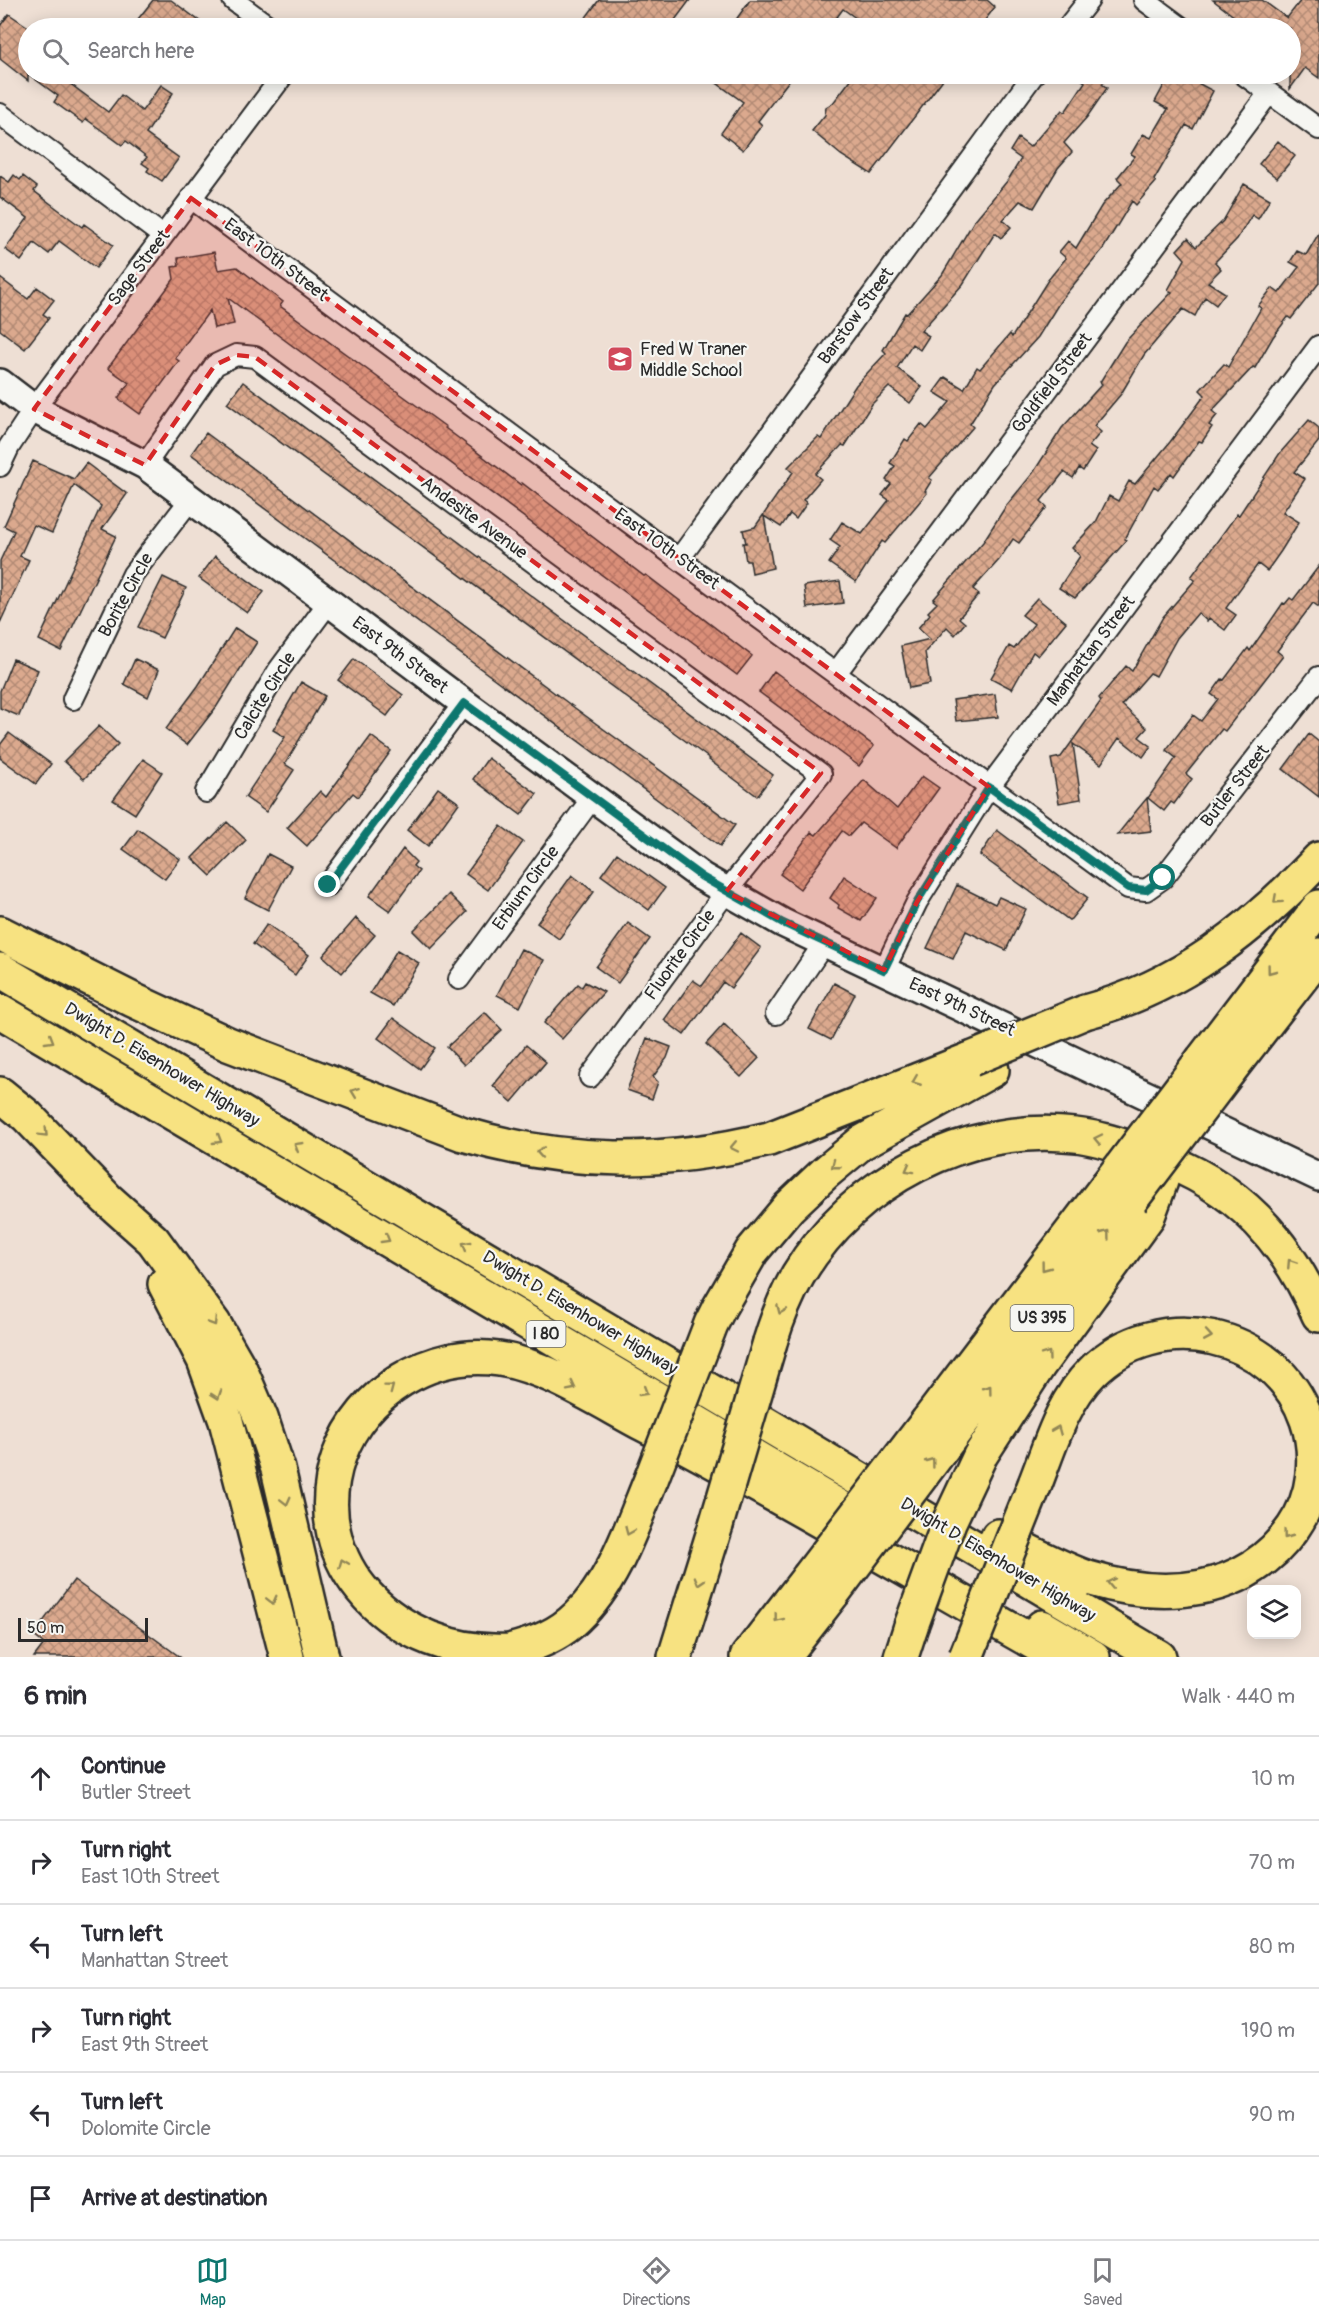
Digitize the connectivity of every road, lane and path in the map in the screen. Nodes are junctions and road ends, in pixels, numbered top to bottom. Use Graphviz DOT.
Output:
graph roads {
  1 [pos="233,0"];
  2 [pos="1089,0"];
  3 [pos="1144,0"];
  4 [pos="257,18"];
  5 [pos="1075,18"];
  6 [pos="1168,18"];
  7 [pos="277,84"];
  8 [pos="1027,84"];
  9 [pos="1257,84"];
  10 [pos="1269,93"];
  11 [pos="0,114"];
  12 [pos="1319,129"];
  13 [pos="192,198"];
  14 [pos="163,236"];
  15 [pos="1319,346"];
  16 [pos="0,383"];
  17 [pos="34,409"];
  18 [pos="145,465"];
  19 [pos="0,466"];
  20 [pos="190,500"];
  21 [pos="679,559"];
  22 [pos="329,602"];
  23 [pos="836,673"];
  24 [pos="1319,677"];
  25 [pos="74,699"];
  26 [pos="464,703"];
  27 [pos="817,778"];
  28 [pos="989,787"];
  29 [pos="206,792"];
  30 [pos="593,797"];
  31 [pos="1319,859"];
  32 [pos="328,885"];
  33 [pos="1146,890"];
  34 [pos="726,892"];
  35 [pos="1319,906"];
  36 [pos="0,933"];
  37 [pos="825,942"];
  38 [pos="1319,955"];
  39 [pos="0,970"];
  40 [pos="884,970"];
  41 [pos="459,979"];
  42 [pos="0,1011"];
  43 [pos="776,1014"];
  44 [pos="981,1065"];
  45 [pos="1216,1065"];
  46 [pos="590,1077"];
  47 [pos="0,1094"];
  48 [pos="1319,1177"];
  49 [pos="107,1198"];
  50 [pos="1129,1201"];
  51 [pos="1319,1315"];
  52 [pos="767,1423"];
  53 [pos="821,1586"];
  54 [pos="287,1657"];
  55 [pos="322,1657"];
  56 [pos="675,1657"];
  57 [pos="747,1657"];
  58 [pos="783,1657"];
  59 [pos="901,1657"];
  60 [pos="966,1657"];
  61 [pos="1059,1657"];
  62 [pos="1093,1657"];
  63 [pos="1159,1657"];
  1 -- 4 [label="street"];
  2 -- 5 [label="street"];
  3 -- 6 [label="street"];
  7 -- 13 [label="street, Sage Street"];
  8 -- 21 [label="street, Barstow Street"];
  9 -- 10 [label="street"];
  10 -- 12 [label="street"];
  10 -- 23 [label="street, Goldfield Street"];
  11 -- 14 [label="street"];
  13 -- 14 [label="street, Sage Street"];
  13 -- 21 [label="street, East 10th Street"];
  14 -- 17 [label="street, Sage Street"];
  15 -- 28 [label="street, Manhattan Street"];
  16 -- 17 [label="street, East 9th Street"];
  17 -- 18 [label="street, East 9th Street"];
  17 -- 19 [label="street, Sage Street"];
  18 -- 20 [label="street, East 9th Street"];
  18 -- 27 [label="street, Andesite Avenue"];
  20 -- 22 [label="street, East 9th Street"];
  20 -- 25 [label="street, Borite Circle"];
  21 -- 23 [label="street, East 10th Street"];
  22 -- 26 [label="street, East 9th Street"];
  22 -- 29 [label="street, Calcite Circle"];
  23 -- 28 [label="street, East 10th Street"];
  24 -- 33 [label="street, Butler Street"];
  26 -- 30 [label="street, East 9th Street"];
  26 -- 32 [label="street"];
  27 -- 34 [label="street, Fluorite Circle"];
  28 -- 33 [label="street, East 10th Street"];
  28 -- 40 [label="street, Manhattan Street"];
  30 -- 34 [label="street, East 9th Street"];
  30 -- 41 [label="street, Erbium Circle"];
  31 -- 44 [label="highway, one-way, bridge"];
  34 -- 37 [label="street, East 9th Street"];
  34 -- 46 [label="street, Fluorite Circle"];
  35 -- 45 [label="highway, US 395, one-way"];
  44 -- 36 [label="highway, one-way"];
  37 -- 40 [label="street, East 9th Street"];
  37 -- 43 [label="street"];
  38 -- 45 [label="highway, US 395"];
  52 -- 39 [label="highway, Dwight D. Eisenhower Highway / I 80, one-way"];
  40 -- 48 [label="street, East 9th Street"];
  42 -- 62 [label="highway, Dwight D. Eisenhower Highway / I 80, one-way"];
  44 -- 61 [label="highway, one-way, bridge"];
  45 -- 50 [label="highway, US 395, bridge"];
  45 -- 50 [label="highway, US 395, bridge"];
  47 -- 49 [label="highway, one-way"];
  49 -- 54 [label="highway, one-way"];
  49 -- 55 [label="highway, one-way"];
  50 -- 53 [label="highway, US 395, bridge"];
  59 -- 50 [label="highway, one-way, bridge"];
  51 -- 56 [label="highway, one-way, bridge"];
  60 -- 52 [label="highway, one-way, bridge"];
  52 -- 63 [label="highway, Dwight D. Eisenhower Highway / I 80"];
  53 -- 57 [label="highway, US 395, one-way"];
  53 -- 58 [label="highway, US 395"];
}
